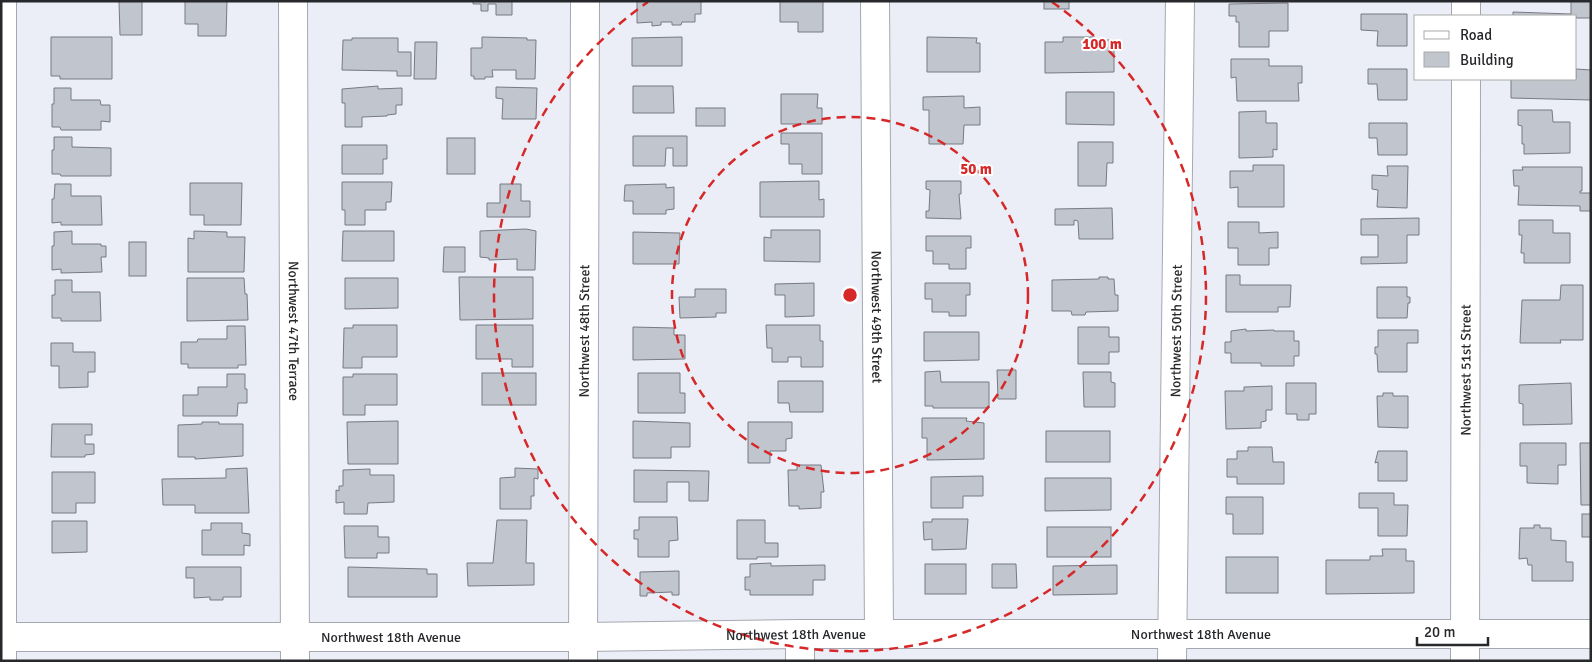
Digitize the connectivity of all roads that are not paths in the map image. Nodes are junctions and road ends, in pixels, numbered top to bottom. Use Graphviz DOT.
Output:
graph roads {
  1 [pos="2,1"];
  2 [pos="293,1"];
  3 [pos="585,1"];
  4 [pos="875,1"];
  5 [pos="1180,1"];
  6 [pos="1466,1"];
  7 [pos="1466,15"];
  8 [pos="1466,80"];
  9 [pos="800,634"];
  10 [pos="879,634"];
  11 [pos="1465,634"];
  12 [pos="1591,634"];
  13 [pos="1,637"];
  14 [pos="1172,648"];
  15 [pos="295,649"];
  16 [pos="582,649"];
  17 [pos="2,661"];
  18 [pos="800,661"];
  19 [pos="1465,661"];
  1 -- 13 [label="street"];
  2 -- 15 [label="street, Northwest 47th Terrace"];
  3 -- 16 [label="street, Northwest 48th Street"];
  4 -- 10 [label="street, Northwest 49th Street"];
  5 -- 14 [label="street, Northwest 50th Street"];
  6 -- 7 [label="street"];
  8 -- 11 [label="street, Northwest 51st Street"];
  9 -- 10 [label="street, Northwest 18th Avenue"];
  9 -- 16 [label="street, Northwest 18th Avenue"];
  9 -- 18 [label="street"];
  10 -- 14 [label="street, Northwest 18th Avenue"];
  11 -- 12 [label="street, Northwest 18th Avenue"];
  11 -- 14 [label="street, Northwest 18th Avenue"];
  11 -- 19 [label="street, Northwest 51st Street"];
  13 -- 15 [label="street, Northwest 18th Avenue"];
  13 -- 17 [label="street"];
  15 -- 16 [label="street, Northwest 18th Avenue"];
}
